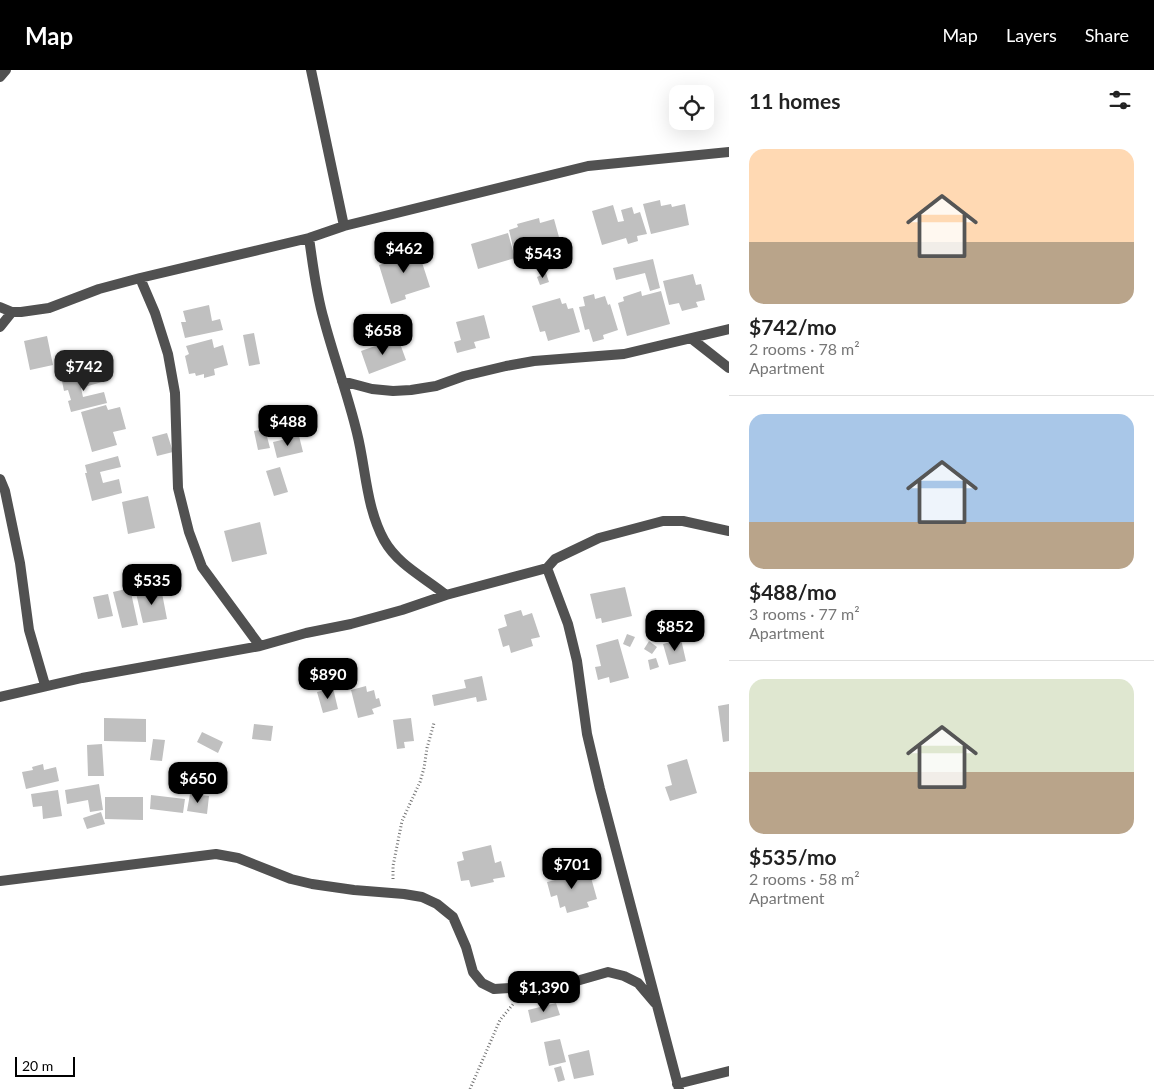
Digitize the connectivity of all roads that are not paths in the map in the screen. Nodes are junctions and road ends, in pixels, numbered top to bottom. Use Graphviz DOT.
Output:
graph roads {
  1 [pos="6,70"];
  2 [pos="311,70"];
  3 [pos="0,77"];
  4 [pos="729,152"];
  5 [pos="344,226"];
  6 [pos="309,238"];
  7 [pos="140,278"];
  8 [pos="0,307"];
  9 [pos="12,312"];
  10 [pos="0,326"];
  11 [pos="729,329"];
  12 [pos="692,339"];
  13 [pos="729,368"];
  14 [pos="342,381"];
  15 [pos="0,479"];
  16 [pos="729,531"];
  17 [pos="547,568"];
  18 [pos="446,595"];
  19 [pos="260,646"];
  20 [pos="45,685"];
  21 [pos="0,697"];
  22 [pos="0,881"];
  23 [pos="656,1003"];
  24 [pos="729,1071"];
  25 [pos="678,1087"];
  1 -- 3 [label="street"];
  2 -- 5 [label="street"];
  4 -- 5 [label="street"];
  5 -- 6 [label="street"];
  6 -- 7 [label="street"];
  6 -- 14 [label="street"];
  7 -- 9 [label="street"];
  7 -- 19 [label="street"];
  8 -- 9 [label="street"];
  9 -- 10 [label="street"];
  11 -- 12 [label="street"];
  12 -- 13 [label="street"];
  12 -- 14 [label="street"];
  14 -- 18 [label="street"];
  15 -- 20 [label="street"];
  16 -- 17 [label="street"];
  17 -- 18 [label="street"];
  17 -- 23 [label="street"];
  18 -- 19 [label="street"];
  19 -- 20 [label="street"];
  20 -- 21 [label="street"];
  22 -- 23 [label="street"];
  23 -- 25 [label="street"];
  24 -- 25 [label="street"];
}
